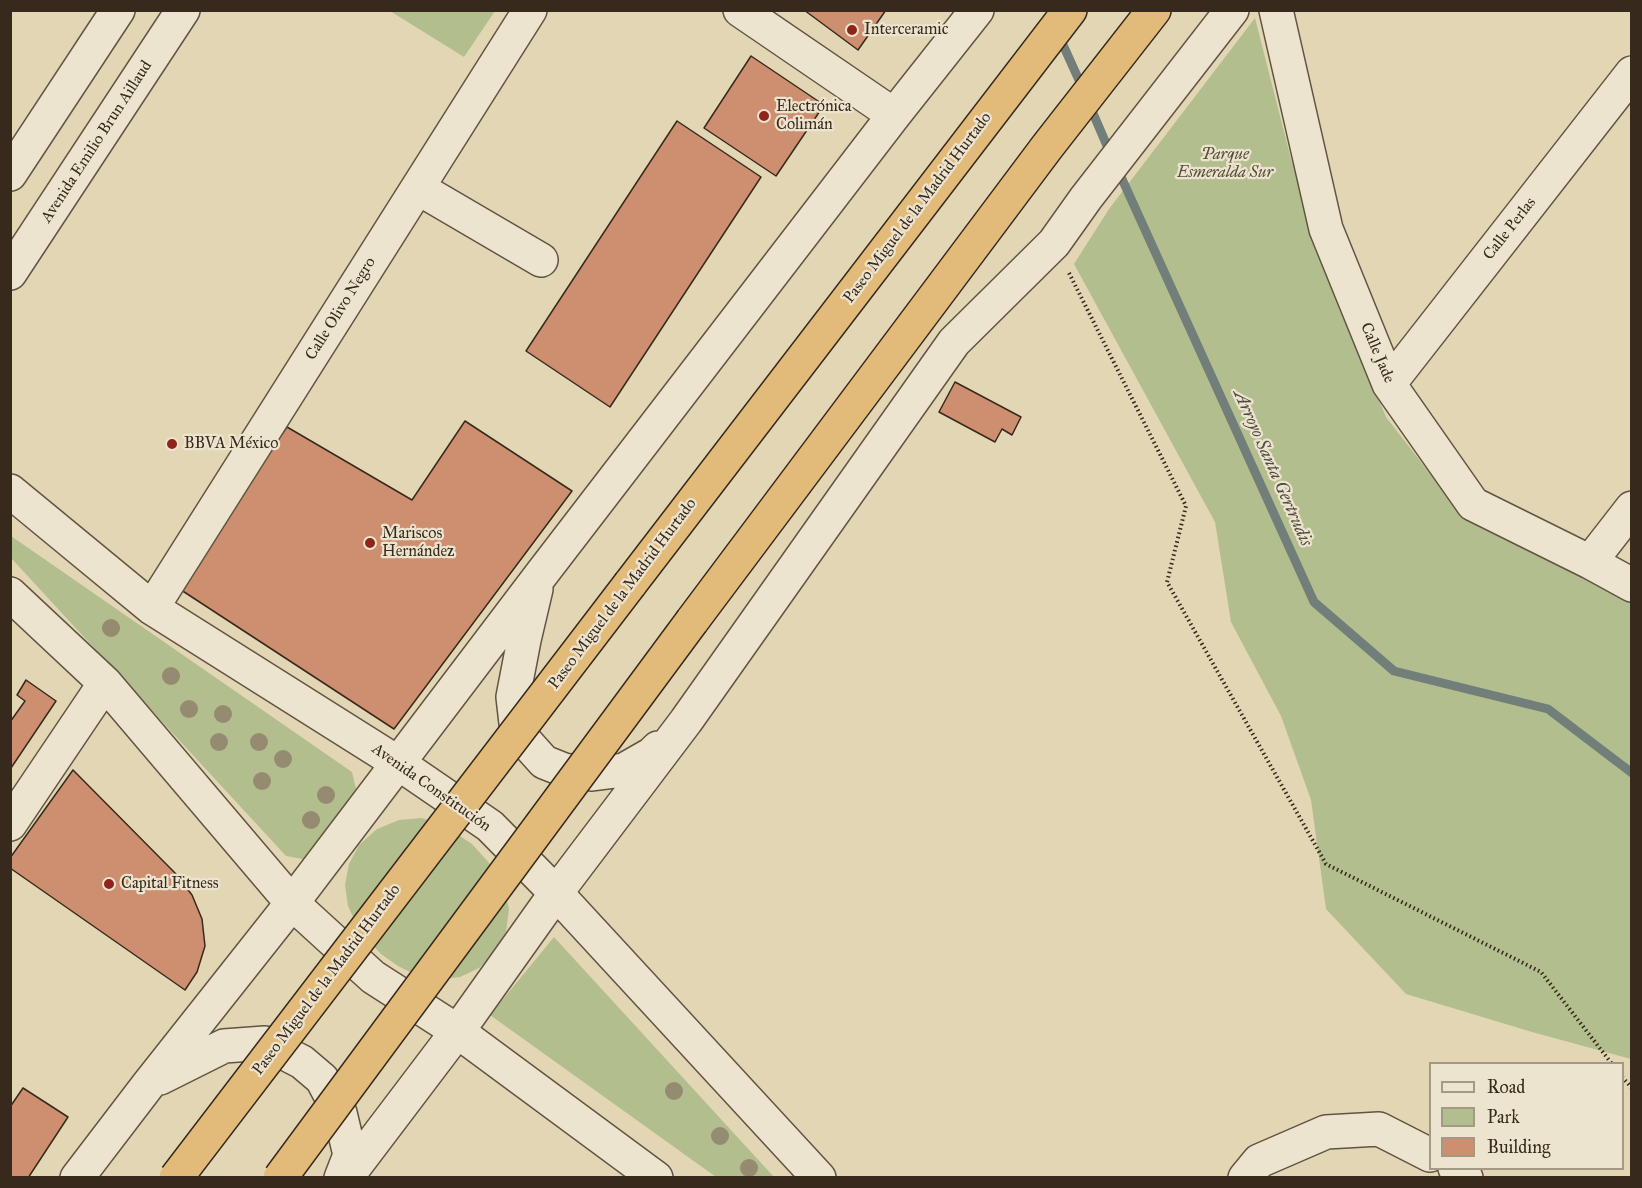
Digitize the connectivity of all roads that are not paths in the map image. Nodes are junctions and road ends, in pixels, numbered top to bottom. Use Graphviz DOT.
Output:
graph roads {
  1 [pos="118,10"];
  2 [pos="183,10"];
  3 [pos="530,10"];
  4 [pos="740,10"];
  5 [pos="1070,10"];
  6 [pos="1154,10"];
  7 [pos="1232,10"];
  8 [pos="1276,10"];
  9 [pos="974,14"];
  10 [pos="1632,73"];
  11 [pos="894,115"];
  12 [pos="10,174"];
  13 [pos="418,188"];
  14 [pos="541,260"];
  15 [pos="10,273"];
  16 [pos="1389,384"];
  17 [pos="10,491"];
  18 [pos="1632,508"];
  19 [pos="1590,562"];
  20 [pos="540,576"];
  21 [pos="1632,585"];
  22 [pos="10,594"];
  23 [pos="152,609"];
  24 [pos="105,683"];
  25 [pos="686,722"];
  26 [pos="398,763"];
  27 [pos="10,824"];
  28 [pos="556,893"];
  29 [pos="292,903"];
  30 [pos="457,1031"];
  31 [pos="148,1084"];
  32 [pos="1429,1154"];
  33 [pos="77,1178"];
  34 [pos="176,1178"];
  35 [pos="280,1178"];
  36 [pos="340,1178"];
  37 [pos="346,1178"];
  38 [pos="656,1178"];
  39 [pos="819,1178"];
  40 [pos="1245,1178"];
  1 -- 12 [label="street"];
  2 -- 15 [label="street, Avenida Emilio Brun Aillaud"];
  3 -- 13 [label="street, Calle Olivo Negro"];
  4 -- 11 [label="street"];
  5 -- 34 [label="highway, Paseo Miguel de la Madrid Hurtado, bridge"];
  6 -- 35 [label="highway, bridge"];
  7 -- 25 [label="street"];
  8 -- 16 [label="street, Calle Jade"];
  9 -- 11 [label="street"];
  10 -- 16 [label="street, Calle Perlas"];
  11 -- 20 [label="street"];
  13 -- 14 [label="street"];
  13 -- 23 [label="street, Calle Olivo Negro"];
  16 -- 19 [label="street, Calle Jade"];
  17 -- 23 [label="street, Avenida Constitución"];
  18 -- 19 [label="street"];
  19 -- 21 [label="street, Calle Jade"];
  20 -- 25 [label="street"];
  20 -- 26 [label="street"];
  22 -- 24 [label="street"];
  23 -- 26 [label="street, Avenida Constitución"];
  24 -- 27 [label="street"];
  24 -- 29 [label="street"];
  25 -- 28 [label="street"];
  26 -- 28 [label="street, Avenida Constitución"];
  26 -- 29 [label="street"];
  28 -- 30 [label="street"];
  28 -- 39 [label="street, Avenida Constitución"];
  29 -- 30 [label="street"];
  29 -- 31 [label="street"];
  30 -- 37 [label="street"];
  30 -- 38 [label="street"];
  31 -- 33 [label="street"];
  31 -- 36 [label="street"];
  32 -- 40 [label="street"];
}
